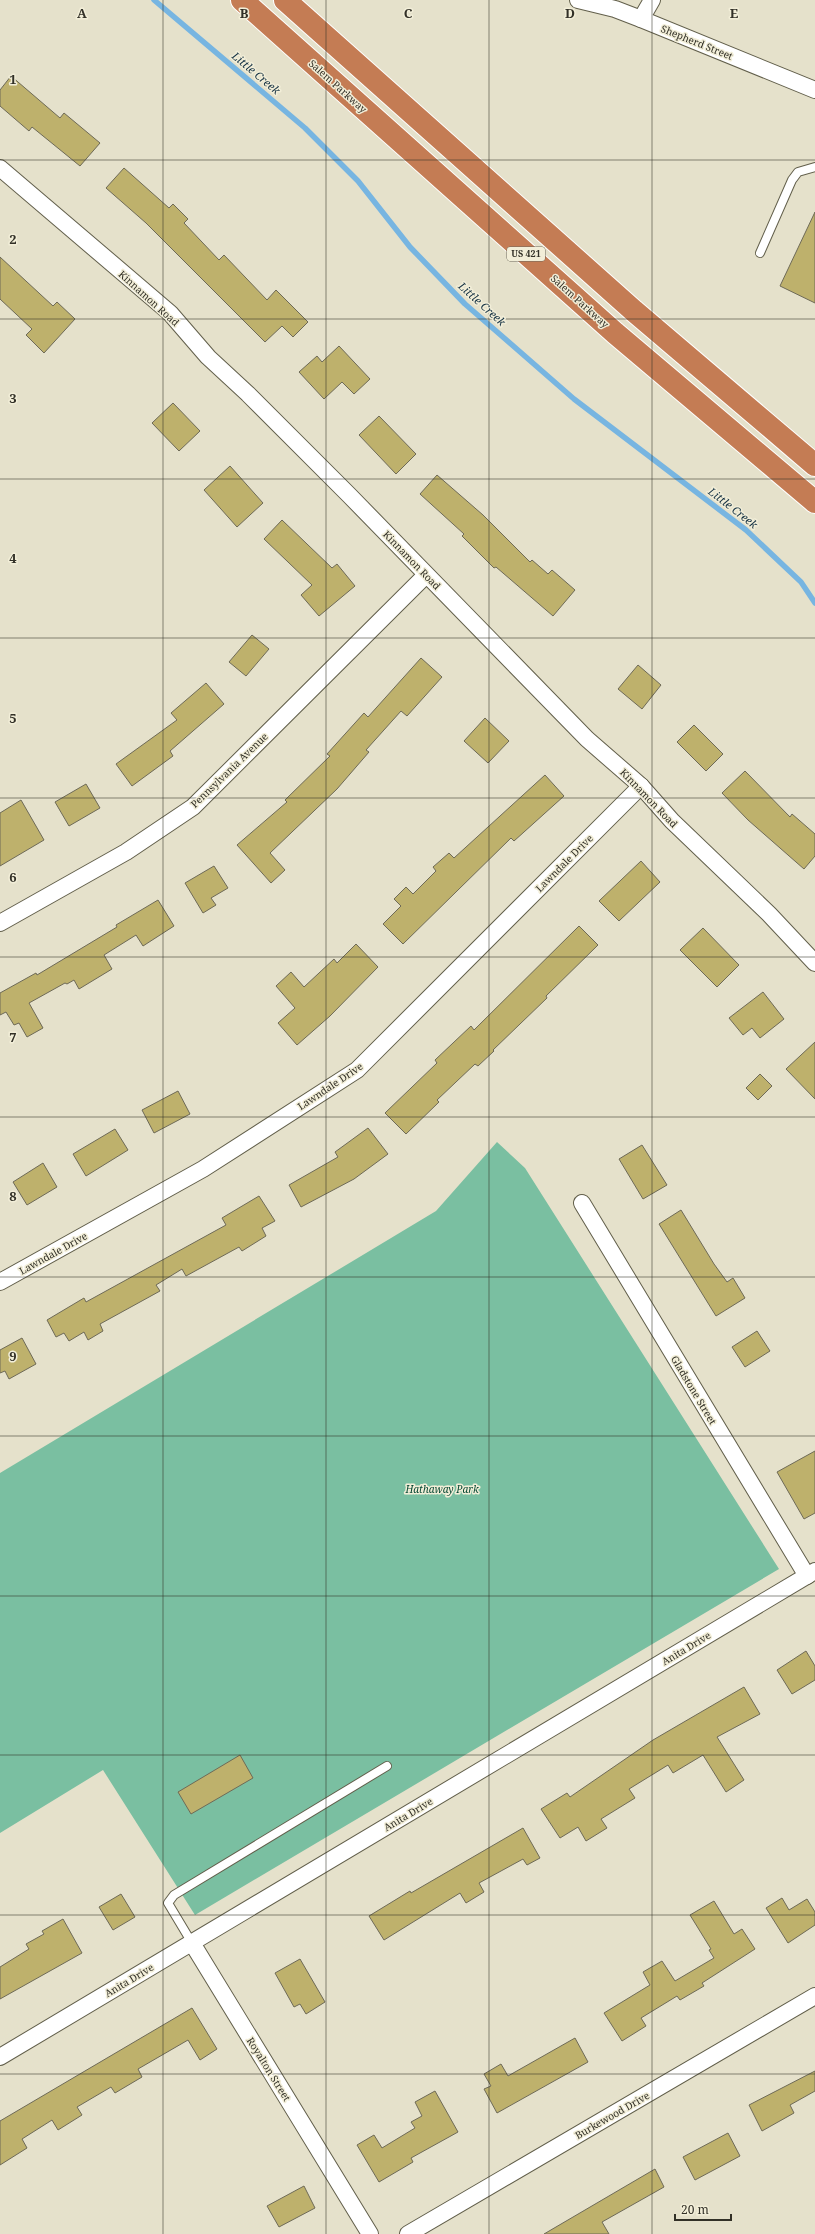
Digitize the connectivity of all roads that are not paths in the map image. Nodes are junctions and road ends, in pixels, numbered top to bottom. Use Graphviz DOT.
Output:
graph roads {
  1 [pos="242,0"];
  2 [pos="285,0"];
  3 [pos="578,0"];
  4 [pos="652,0"];
  5 [pos="641,19"];
  6 [pos="815,90"];
  7 [pos="815,167"];
  8 [pos="0,168"];
  9 [pos="760,253"];
  10 [pos="815,465"];
  11 [pos="815,502"];
  12 [pos="426,575"];
  13 [pos="641,786"];
  14 [pos="0,924"];
  15 [pos="815,963"];
  16 [pos="582,1203"];
  17 [pos="0,1282"];
  18 [pos="811,1574"];
  19 [pos="387,1766"];
  20 [pos="192,1943"];
  21 [pos="815,1996"];
  22 [pos="0,2057"];
  23 [pos="417,2232"];
  24 [pos="370,2234"];
  1 -- 11 [label="highway, Salem Parkway / US 421"];
  2 -- 10 [label="highway, US 421"];
  3 -- 5 [label="street, Shepherd Street"];
  4 -- 5 [label="street"];
  5 -- 6 [label="street, Shepherd Street"];
  7 -- 9 [label="lane"];
  8 -- 12 [label="street, Kinnamon Road"];
  12 -- 13 [label="street, Kinnamon Road"];
  12 -- 14 [label="street, Pennsylvania Avenue"];
  13 -- 15 [label="street, Kinnamon Road"];
  13 -- 17 [label="street, Lawndale Drive"];
  16 -- 18 [label="street, Gladstone Street"];
  18 -- 20 [label="street, Anita Drive"];
  19 -- 20 [label="lane, Royalton Street"];
  20 -- 22 [label="street, Anita Drive"];
  20 -- 24 [label="street, Royalton Street"];
  21 -- 23 [label="street, Burkewood Drive"];
}
